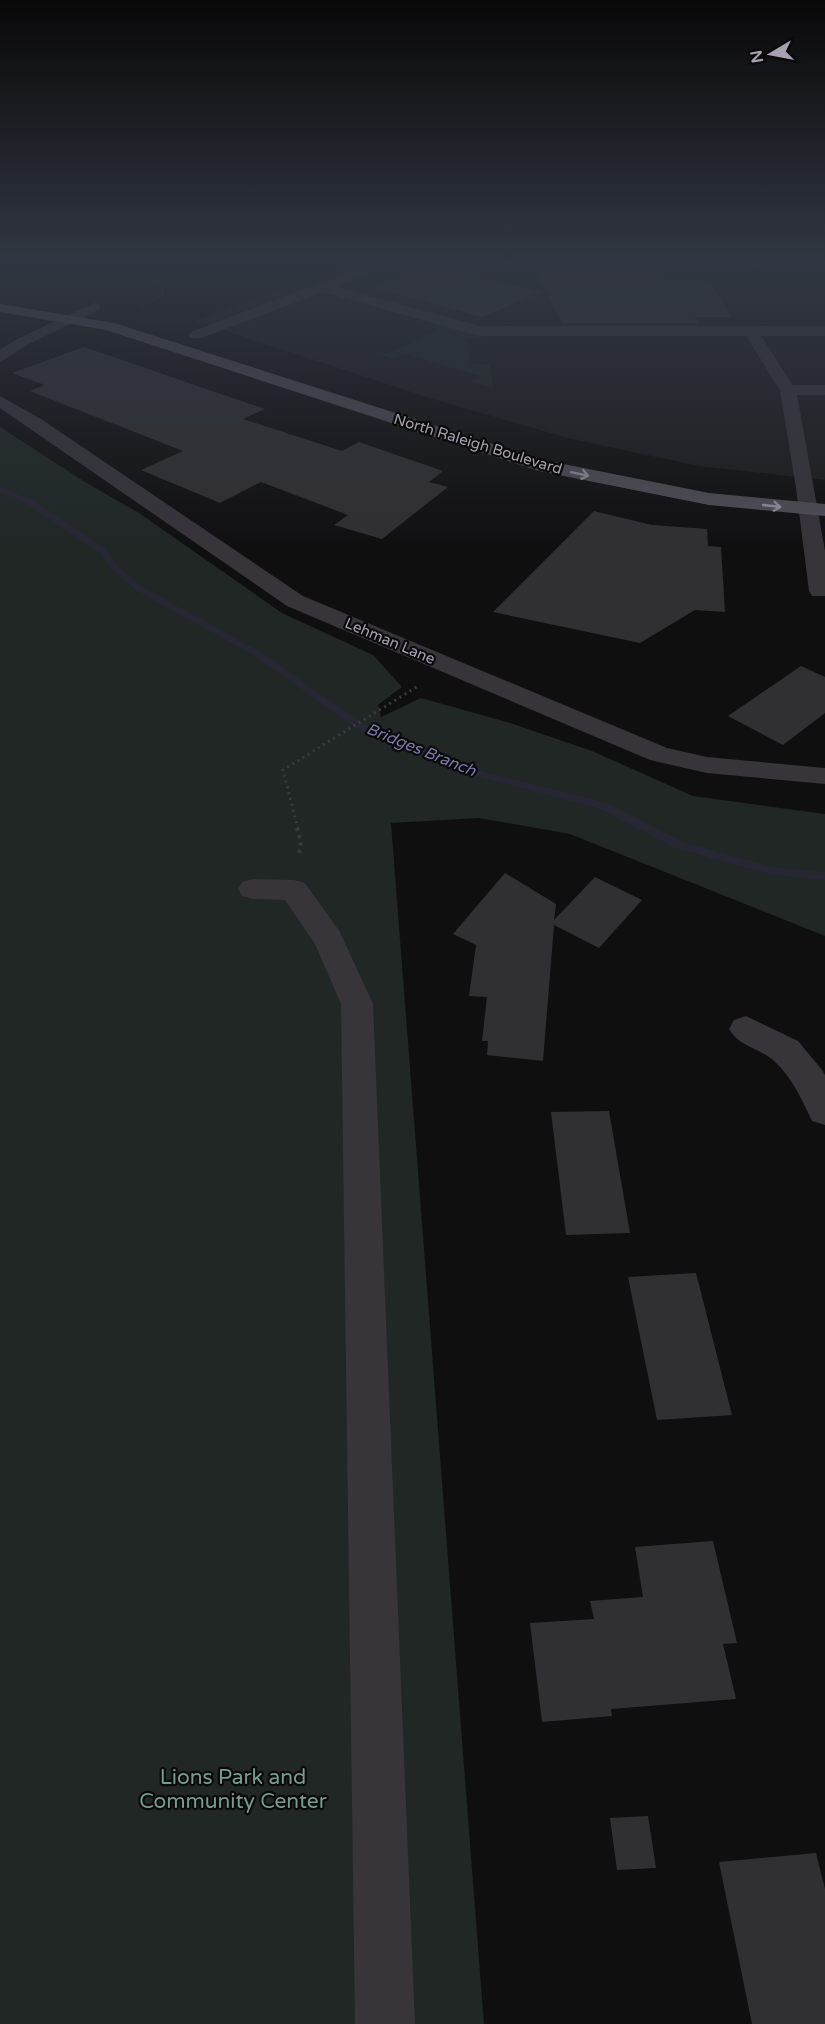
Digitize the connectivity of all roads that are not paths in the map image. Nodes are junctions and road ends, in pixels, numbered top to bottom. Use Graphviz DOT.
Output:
graph roads {
  1 [pos="206,357"];
  2 [pos="767,357"];
  3 [pos="788,390"];
  4 [pos="825,390"];
  5 [pos="0,401"];
  6 [pos="783,486"];
  7 [pos="815,489"];
  8 [pos="817,510"];
  9 [pos="820,591"];
  10 [pos="825,776"];
  11 [pos="273,889"];
  12 [pos="746,1029"];
  13 [pos="825,1110"];
  14 [pos="385,2024"];
  1 -- 8 [label="main road, North Raleigh Boulevard, one-way"];
  2 -- 3 [label="street"];
  3 -- 4 [label="street"];
  3 -- 7 [label="street"];
  5 -- 10 [label="street, Lehman Lane"];
  6 -- 7 [label="main road"];
  7 -- 8 [label="street"];
  8 -- 9 [label="street"];
  11 -- 14 [label="street"];
  12 -- 13 [label="street"];
}
